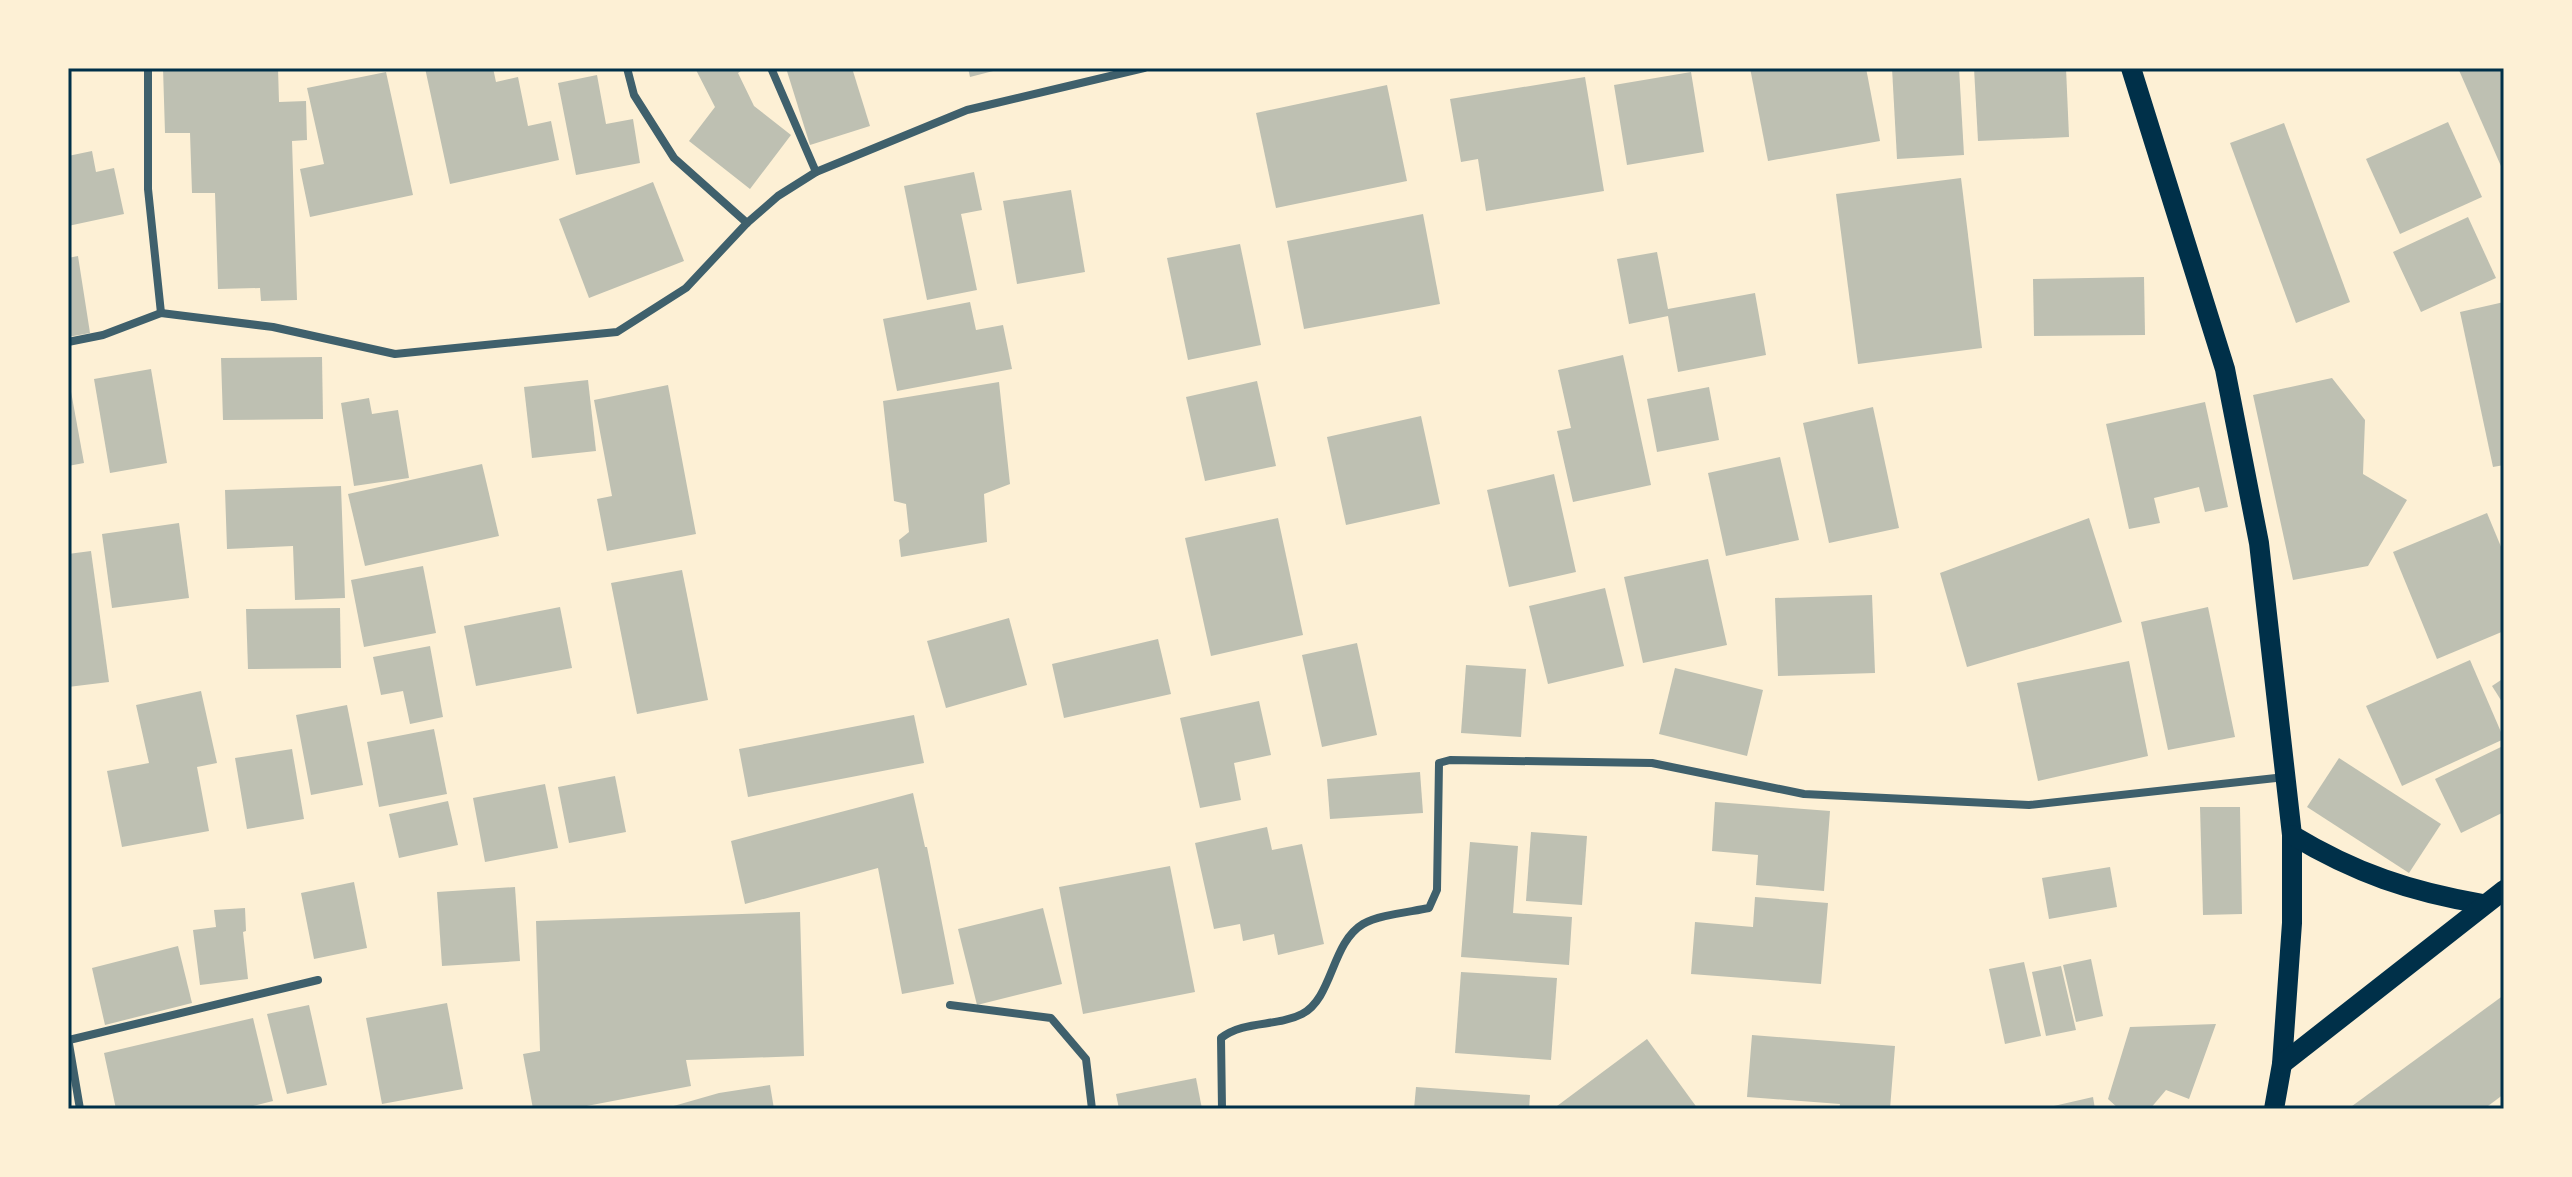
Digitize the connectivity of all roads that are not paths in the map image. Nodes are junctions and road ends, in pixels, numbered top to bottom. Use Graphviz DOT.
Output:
graph roads {
  1 [pos="148,68"];
  2 [pos="627,68"];
  3 [pos="771,68"];
  4 [pos="1144,68"];
  5 [pos="2131,68"];
  6 [pos="816,172"];
  7 [pos="747,223"];
  8 [pos="161,313"];
  9 [pos="68,342"];
  10 [pos="2285,777"];
  11 [pos="2292,835"];
  12 [pos="2504,890"];
  13 [pos="2483,904"];
  14 [pos="318,980"];
  15 [pos="950,1005"];
  16 [pos="68,1039"];
  17 [pos="2282,1064"];
  18 [pos="80,1109"];
  19 [pos="1092,1109"];
  20 [pos="1222,1109"];
  21 [pos="2274,1109"];
  1 -- 8 [label="street"];
  2 -- 7 [label="street"];
  3 -- 6 [label="street"];
  4 -- 6 [label="street"];
  5 -- 10 [label="main road"];
  6 -- 7 [label="street"];
  7 -- 8 [label="street"];
  8 -- 9 [label="street"];
  10 -- 11 [label="main road"];
  10 -- 20 [label="street"];
  11 -- 13 [label="main road"];
  11 -- 17 [label="main road"];
  12 -- 13 [label="main road"];
  13 -- 17 [label="main road"];
  14 -- 16 [label="street"];
  15 -- 19 [label="street"];
  16 -- 18 [label="street"];
  17 -- 21 [label="main road"];
}
